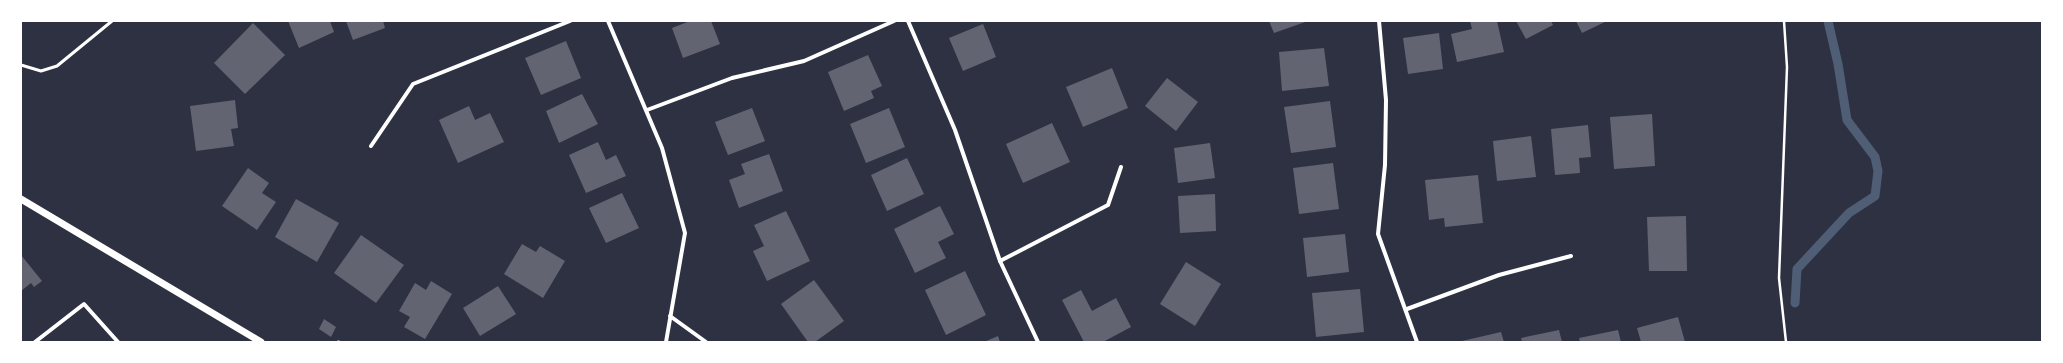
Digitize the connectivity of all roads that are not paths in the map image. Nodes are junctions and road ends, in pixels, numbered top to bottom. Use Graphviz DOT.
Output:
graph roads {
  1 [pos="112,21"];
  2 [pos="570,21"];
  3 [pos="608,21"];
  4 [pos="894,21"];
  5 [pos="908,21"];
  6 [pos="1379,21"];
  7 [pos="21,64"];
  8 [pos="647,110"];
  9 [pos="371,146"];
  10 [pos="1121,167"];
  11 [pos="21,199"];
  12 [pos="1571,256"];
  13 [pos="1000,260"];
  14 [pos="1407,308"];
  15 [pos="670,316"];
  16 [pos="35,342"];
  17 [pos="118,342"];
  18 [pos="261,342"];
  19 [pos="666,342"];
  20 [pos="706,342"];
  21 [pos="1038,342"];
  22 [pos="1417,342"];
  1 -- 7 [label="lane"];
  2 -- 9 [label="street"];
  3 -- 8 [label="street"];
  4 -- 8 [label="street"];
  5 -- 13 [label="street"];
  6 -- 14 [label="street"];
  8 -- 15 [label="street"];
  10 -- 13 [label="street"];
  11 -- 18 [label="street"];
  12 -- 14 [label="street"];
  13 -- 21 [label="street"];
  14 -- 22 [label="street"];
  15 -- 19 [label="street"];
  15 -- 20 [label="street"];
  16 -- 17 [label="street"];
}
